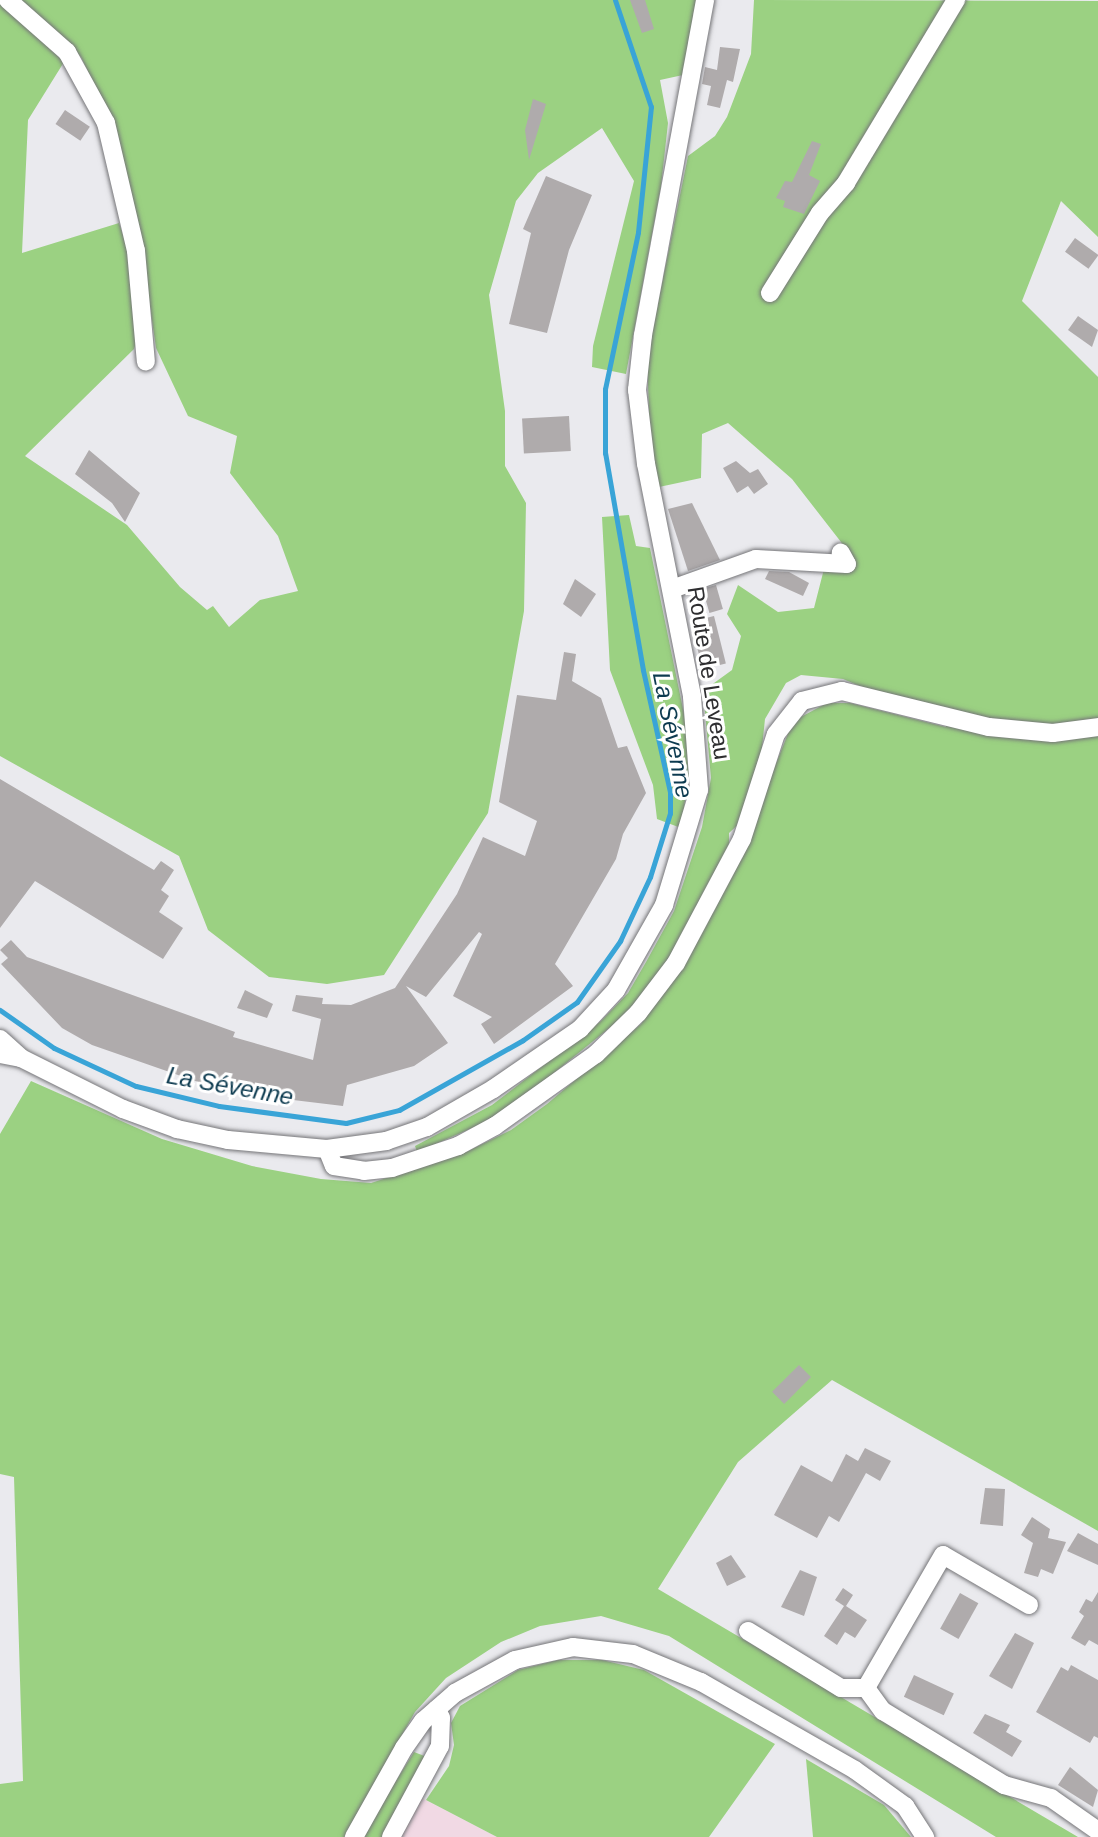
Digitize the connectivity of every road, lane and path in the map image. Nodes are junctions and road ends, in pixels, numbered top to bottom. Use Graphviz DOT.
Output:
graph roads {
  1 [pos="8,0"];
  2 [pos="705,0"];
  3 [pos="956,0"];
  4 [pos="770,293"];
  5 [pos="146,362"];
  6 [pos="841,553"];
  7 [pos="672,589"];
  8 [pos="1098,727"];
  9 [pos="0,1039"];
  10 [pos="0,1054"];
  11 [pos="26,1061"];
  12 [pos="327,1149"];
  13 [pos="1029,1605"];
  14 [pos="748,1631"];
  15 [pos="866,1688"];
  16 [pos="437,1709"];
  17 [pos="1098,1831"];
  18 [pos="354,1837"];
  19 [pos="391,1837"];
  20 [pos="925,1837"];
  1 -- 5 [label="street"];
  2 -- 7 [label="street, Route de Leveau"];
  3 -- 4 [label="street"];
  6 -- 7 [label="street"];
  7 -- 12 [label="street, Route de Leveau"];
  8 -- 12 [label="street"];
  9 -- 11 [label="street"];
  10 -- 11 [label="street"];
  11 -- 12 [label="street, Route de Leveau"];
  13 -- 15 [label="street"];
  14 -- 15 [label="street"];
  15 -- 17 [label="street"];
  16 -- 18 [label="street"];
  16 -- 19 [label="street"];
  16 -- 20 [label="street"];
}
